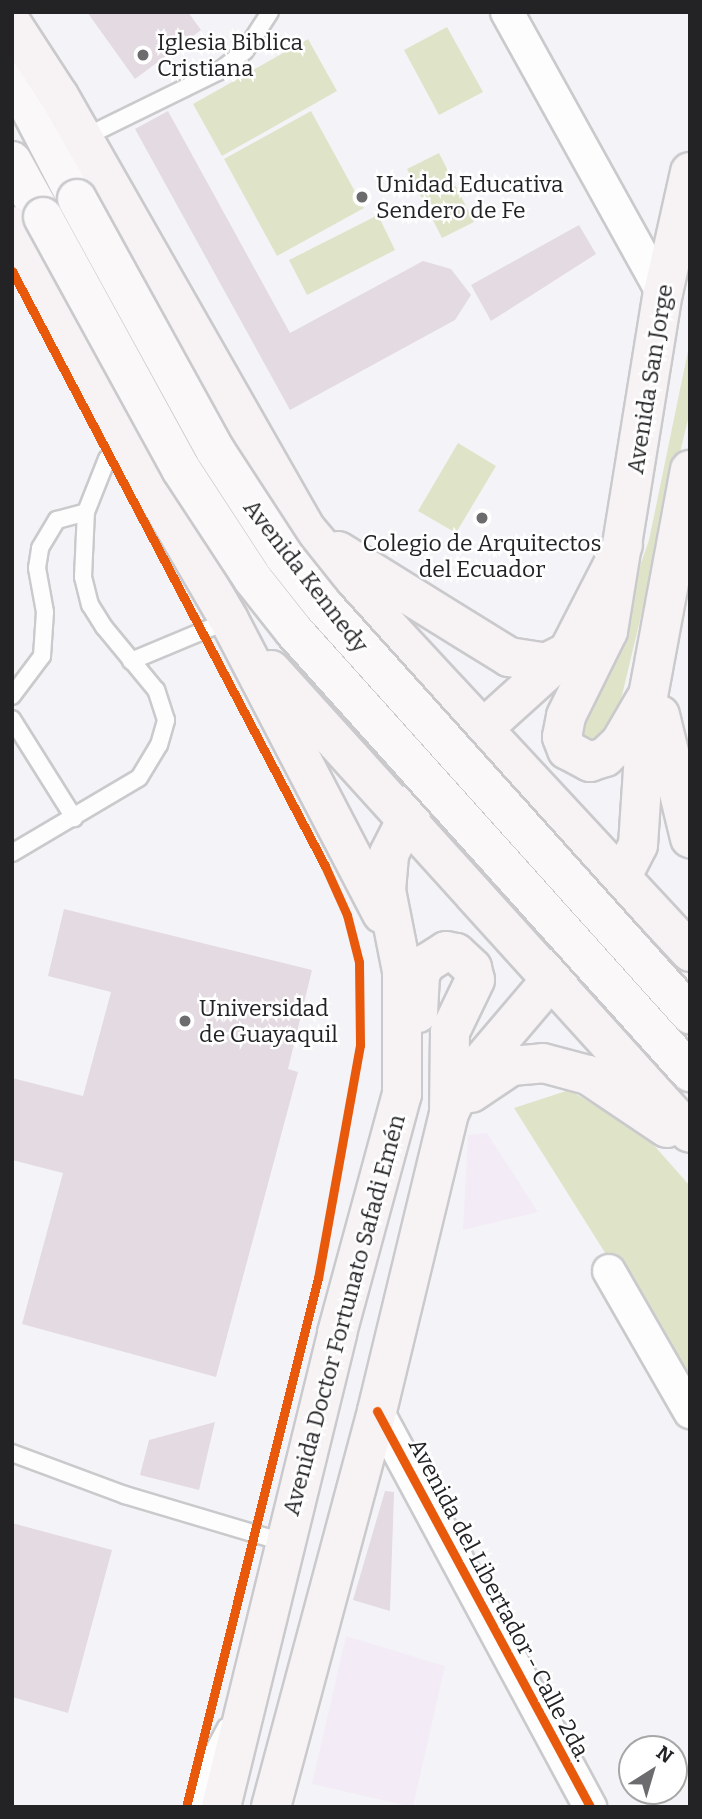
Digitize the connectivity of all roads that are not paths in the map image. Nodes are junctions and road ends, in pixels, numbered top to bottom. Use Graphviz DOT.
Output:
graph roads {
  1 [pos="270,12"];
  2 [pos="507,12"];
  3 [pos="12,24"];
  4 [pos="12,74"];
  5 [pos="81,139"];
  6 [pos="12,161"];
  7 [pos="690,172"];
  8 [pos="28,222"];
  9 [pos="663,293"];
  10 [pos="126,443"];
  11 [pos="690,470"];
  12 [pos="280,489"];
  13 [pos="86,512"];
  14 [pos="623,545"];
  15 [pos="229,620"];
  16 [pos="392,631"];
  17 [pos="568,652"];
  18 [pos="131,662"];
  19 [pos="649,687"];
  20 [pos="12,696"];
  21 [pos="304,709"];
  22 [pos="12,719"];
  23 [pos="485,727"];
  24 [pos="74,818"];
  25 [pos="404,820"];
  26 [pos="690,838"];
  27 [pos="12,853"];
  28 [pos="624,881"];
  29 [pos="395,941"];
  30 [pos="690,952"];
  31 [pos="554,980"];
  32 [pos="690,983"];
  33 [pos="690,1014"];
  34 [pos="690,1072"];
  35 [pos="650,1086"];
  36 [pos="402,1094"];
  37 [pos="446,1124"];
  38 [pos="690,1133"];
  39 [pos="690,1147"];
  40 [pos="609,1271"];
  41 [pos="377,1411"];
  42 [pos="690,1412"];
  43 [pos="12,1453"];
  44 [pos="286,1543"];
  45 [pos="254,1672"];
  46 [pos="196,1807"];
  47 [pos="221,1807"];
  48 [pos="271,1807"];
  49 [pos="590,1807"];
  1 -- 5 [label="lane"];
  2 -- 9 [label="street"];
  3 -- 5 [label="main road"];
  4 -- 33 [label="main road, Avenida Kennedy, bridge"];
  5 -- 12 [label="main road"];
  6 -- 8 [label="main road, Avenida Kennedy"];
  7 -- 9 [label="main road, Avenida San Jorge"];
  8 -- 10 [label="main road"];
  8 -- 34 [label="main road, Avenida Kennedy, bridge"];
  9 -- 14 [label="main road, Avenida San Jorge"];
  10 -- 13 [label="lane"];
  10 -- 15 [label="main road"];
  11 -- 19 [label="main road"];
  12 -- 16 [label="main road"];
  12 -- 17 [label="main road"];
  13 -- 18 [label="lane"];
  13 -- 20 [label="lane"];
  14 -- 17 [label="main road"];
  14 -- 19 [label="main road, Avenida San Jorge"];
  15 -- 18 [label="lane"];
  15 -- 21 [label="main road"];
  15 -- 29 [label="main road"];
  16 -- 21 [label="main road"];
  16 -- 23 [label="main road"];
  17 -- 23 [label="main road"];
  18 -- 24 [label="lane"];
  19 -- 26 [label="main road"];
  19 -- 28 [label="main road"];
  21 -- 25 [label="main road"];
  22 -- 24 [label="lane"];
  23 -- 25 [label="main road"];
  23 -- 28 [label="main road"];
  24 -- 27 [label="lane"];
  25 -- 29 [label="main road, Avenida Doctor Fortunato Safadi Emén"];
  25 -- 31 [label="main road"];
  28 -- 30 [label="main road"];
  28 -- 31 [label="main road"];
  29 -- 36 [label="main road, Avenida Doctor Fortunato Safadi Emén"];
  31 -- 35 [label="main road"];
  31 -- 37 [label="main road"];
  32 -- 35 [label="main road"];
  35 -- 38 [label="main road"];
  36 -- 37 [label="main road"];
  36 -- 44 [label="main road, Avenida Doctor Fortunato Safadi Emén"];
  37 -- 39 [label="main road"];
  37 -- 41 [label="main road"];
  40 -- 42 [label="street"];
  41 -- 48 [label="main road"];
  41 -- 49 [label="street, Avenida del Libertador - Calle 2da."];
  43 -- 44 [label="lane"];
  44 -- 45 [label="main road, Avenida Doctor Fortunato Safadi Emén"];
  45 -- 46 [label="lane"];
  45 -- 47 [label="main road, Avenida Doctor Fortunato Safadi Emén"];
}
